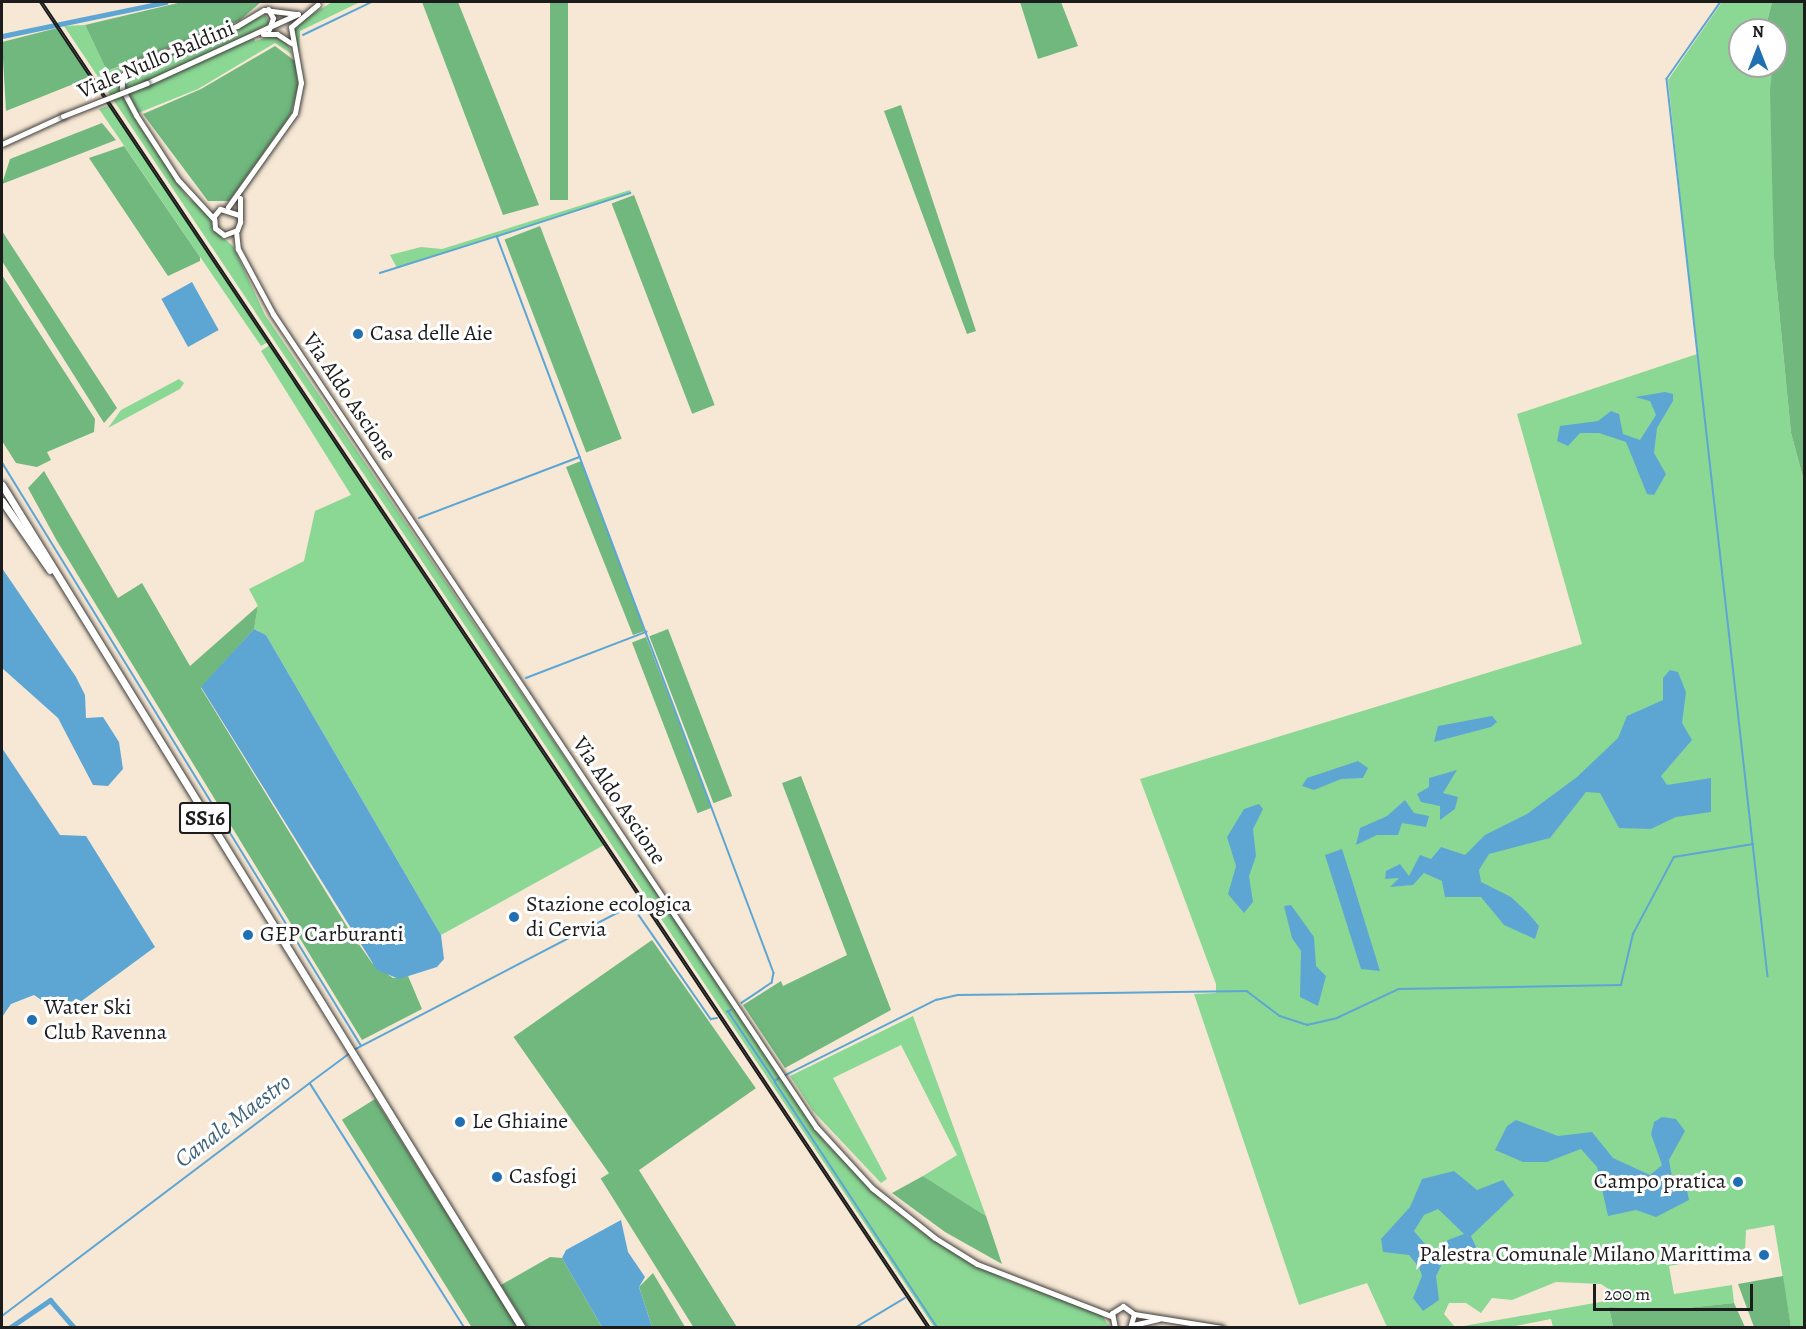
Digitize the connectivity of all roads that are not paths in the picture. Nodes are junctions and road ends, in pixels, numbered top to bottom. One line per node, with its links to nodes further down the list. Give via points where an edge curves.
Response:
1 (320, 3): 3 (street, Viale Nullo Baldini); 6 (street, via 293,24)
2 (268, 9): 3 (street); 4 (street, via 273,18); 9 (street, via 136,64 122,76 122,89 136,115 178,180)
3 (298, 14): 4 (street, Viale Nullo Baldini)
4 (269, 29): 5 (street, Viale Nullo Baldini)
5 (258, 35): 6 (street, via 277,33); 7 (street, Viale Nullo Baldini, bridge)
6 (291, 43): 8 (street, via 300,68 300,99)
7 (2, 144)
8 (240, 198): 10 (street); 11 (street)
9 (203, 205): 10 (street); 12 (street)
10 (226, 208): 11 (street); 12 (street)
11 (239, 214): 13 (street)
12 (213, 218): 14 (street, via 215,228)
13 (236, 231): 14 (street); 15 (street)
14 (224, 235): 15 (street)
15 (238, 249): 19 (street, Via Aldo Ascione, via 273,314 782,1076 840,1155 936,1238 977,1264)
16 (2, 485): 18 (main road, SS16)
17 (2, 501): 18 (main road, SS16)
18 (63, 585): 26 (main road, SS16)
19 (1083, 1304): 20 (street, Via Aldo Ascione); 22 (street, Via Aldo Ascione)
20 (1116, 1308): 21 (street, Via Aldo Ascione, via 1127,1306); 22 (street)
21 (1134, 1314): 23 (street); 24 (street)
22 (1111, 1316): 25 (street)
23 (1168, 1317): 24 (street); 27 (street)
24 (1132, 1326)
25 (1114, 1327)
26 (522, 1328)
27 (1222, 1328)

